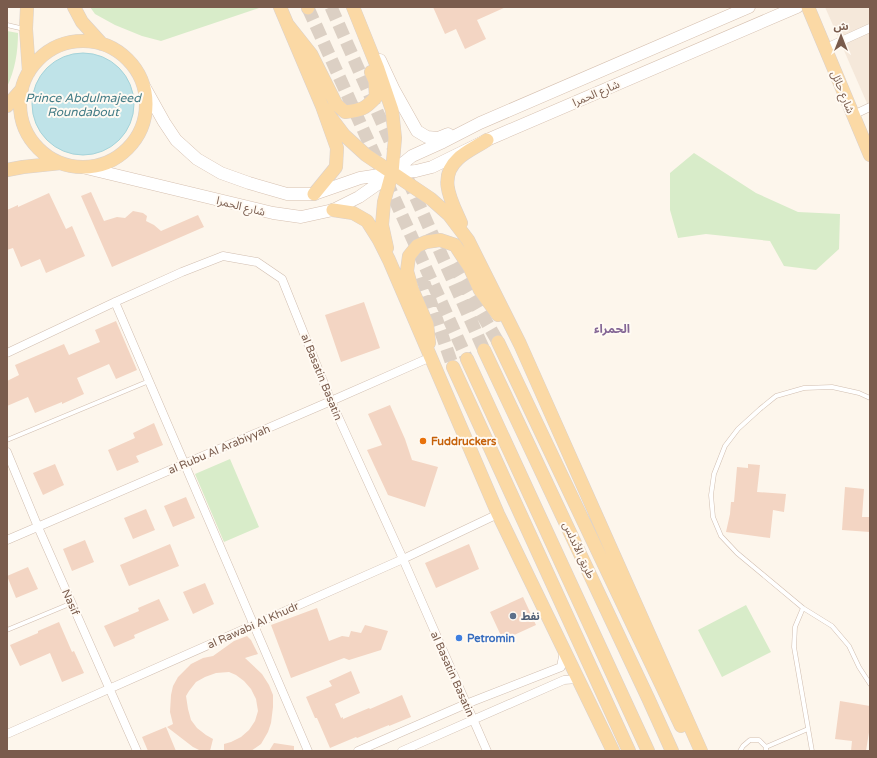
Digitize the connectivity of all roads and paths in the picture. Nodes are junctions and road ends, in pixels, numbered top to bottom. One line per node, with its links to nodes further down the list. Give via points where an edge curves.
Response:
1 (27, 7): 12 (main road)
2 (74, 7): 13 (main road, via 82,22)
3 (280, 7): 10 (main road)
4 (349, 7): 10 (main road, via 356,36 374,81 376,96 368,106 359,111 345,112 336,104 311,54)
5 (354, 7): 22 (main road, via 417,131 427,137 438,138); 28 (main road, via 392,110 396,138)
6 (749, 7): 22 (main road, شارع الحمرا)
7 (797, 7): 23 (main road, شارع الحمرا)
8 (808, 7): 14 (main road, شارع حائل)
9 (7, 25): 12 (lane)
10 (288, 25): 19 (main road)
11 (870, 28): 14 (street)
12 (26, 29): 15 (main road)
13 (102, 44): 15 (main road, via 88,41 61,45 48,52); 16 (main road, via 129,60 139,73)
14 (826, 48): 21 (main road, شارع حائل)
15 (29, 72): 17 (main road)
16 (145, 88): 26 (main road, via 147,107 143,126 133,143 119,156 107,162); 29 (main road, شارع الحمرا, via 176,140 197,159 221,173 249,183 287,194)
17 (22, 89): 18 (main road); 25 (main road, via 20,107 24,125 32,141 45,154)
18 (7, 106)
19 (322, 106): 28 (main road, via 344,135); 29 (main road, via 337,148 336,166)
20 (870, 108): 21 (street)
21 (853, 115): 24 (main road, شارع حائل)
22 (480, 123): 28 (main road, شارع الحمرا, via 412,156)
23 (487, 140): 28 (main road, شارع الحمرا, via 432,167); 31 (main road, via 458,159 450,169 447,181 449,194)
24 (869, 150)
25 (61, 163): 26 (main road); 27 (main road)
26 (82, 167): 30 (main road, شارع الحمرا, via 273,213 301,217)
27 (7, 170)
28 (392, 173): 29 (main road, شارع الحمرا, via 360,178); 30 (main road, شارع الحمرا, via 359,197); 31 (main road, via 445,211); 32 (main road, via 384,202 382,225)
29 (314, 194)
30 (333, 210): 32 (main road, via 353,213 367,222)
31 (468, 240): 35 (main road)
32 (389, 260): 38 (main road)
33 (115, 302): 37 (street, al Basatin Basatin); 41 (street); 43 (street, al Basatin Basatin, via 223,256 257,262 282,278)
34 (498, 342): 73 (main road)
35 (520, 344): 38 (main road, via 480,290 455,245 440,240 426,242 417,246 409,256 407,271 427,324); 74 (main road)
36 (484, 350): 72 (main road, طريق الأندلس)
37 (7, 353)
38 (431, 357): 43 (street, al Rubu Al Arabiyyah); 47 (main road)
39 (467, 359): 71 (main road, طريق الأندلس)
40 (453, 367): 70 (main road)
41 (149, 381): 44 (lane); 46 (street)
42 (870, 398): 52 (lane, via 832,387 804,388 776,396 738,429 725,446 714,474 711,495 713,517 721,536 737,554)
43 (331, 401): 46 (street, al Rubu Al Arabiyyah); 50 (street, al Basatin Basatin)
44 (7, 440)
45 (7, 452): 48 (street, Nasif)
46 (185, 464): 48 (street, al Rubu Al Arabiyyah); 53 (street)
47 (498, 514): 50 (street, al Rawabi Al Khudr); 55 (main road)
48 (38, 527): 49 (street, al Rubu Al Arabiyyah); 51 (street, Nasif)
49 (7, 540)
50 (403, 559): 53 (street, al Rawabi Al Khudr); 59 (street, al Basatin Basatin)
51 (72, 603): 54 (lane); 58 (street, Nasif)
52 (803, 608): 57 (lane, via 832,626 848,646); 61 (lane, via 795,627 794,647)
53 (254, 625): 58 (street, al Rawabi Al Khudr); 65 (street)
54 (7, 630)
55 (564, 651): 56 (main road); 59 (street, via 561,667)
56 (578, 678): 60 (street, via 564,680); 69 (main road)
57 (870, 684)
58 (109, 689): 62 (street, al Rawabi Al Khudr); 64 (street, Nasif)
59 (466, 704): 60 (street, al Basatin Basatin); 66 (street)
60 (474, 720): 67 (street); 68 (street, al Basatin Basatin)
61 (808, 729): 63 (lane); 76 (lane)
62 (7, 734)
63 (766, 749): 75 (lane, via 759,740 750,740)
64 (136, 751)
65 (308, 751)
66 (358, 751)
67 (402, 751)
68 (487, 751)
69 (613, 751)
70 (629, 751)
71 (648, 751)
72 (672, 751)
73 (694, 751)
74 (701, 751)
75 (740, 751)
76 (812, 751)

